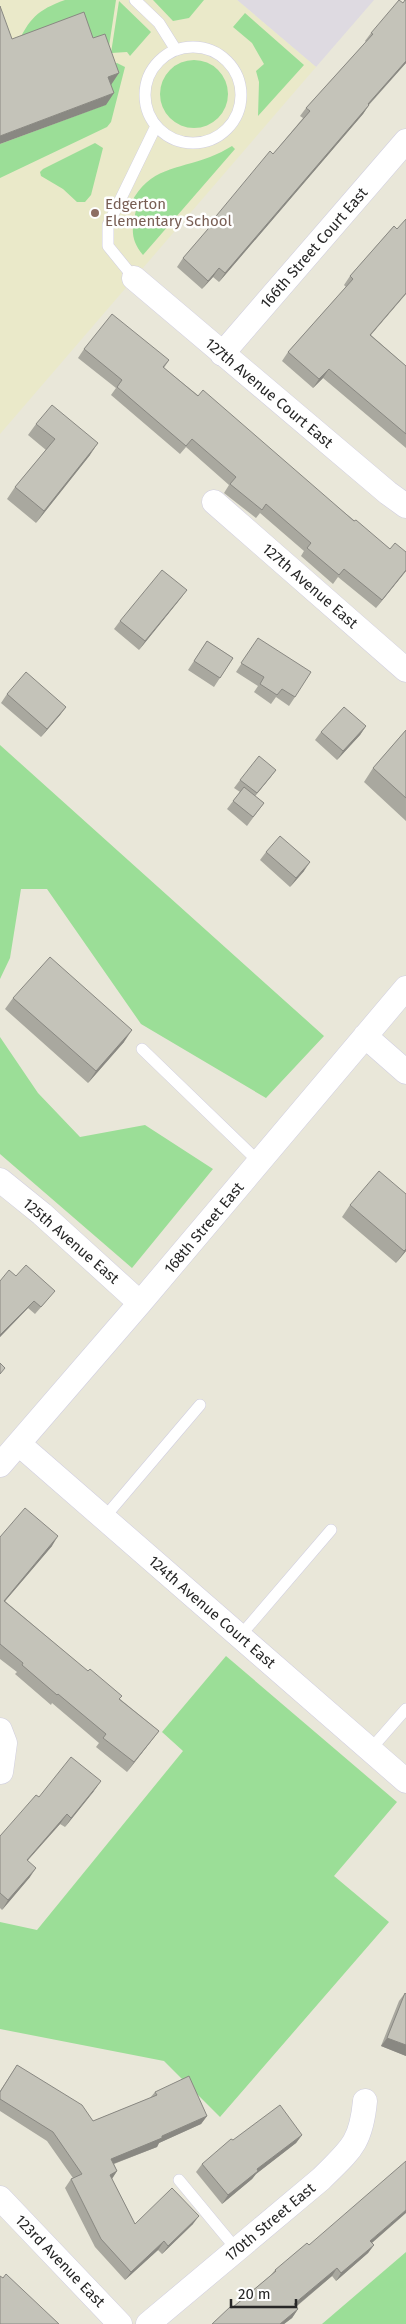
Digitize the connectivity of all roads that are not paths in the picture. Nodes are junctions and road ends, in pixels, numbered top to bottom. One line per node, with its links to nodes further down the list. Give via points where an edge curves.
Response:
1 (135, 0): 2 (lane, via 159,23)
2 (176, 50): 3 (lane, via 162,57 148,78 145,103); 3 (lane, via 197,46 210,49 230,63 241,86 239,111 224,132 202,142 177,140)
3 (156, 126): 5 (lane, via 108,225 108,246)
4 (406, 141): 6 (street, 166th Street Court East)
5 (134, 278): 6 (street, 127th Avenue Court East)
6 (222, 354): 8 (street, 127th Avenue Court East)
7 (214, 502): 9 (street, 127th Avenue East)
8 (406, 506)
9 (406, 670)
10 (406, 988): 11 (street, 168th Street East)
11 (365, 1036): 13 (street); 14 (street, 168th Street East)
12 (142, 1049): 14 (lane)
13 (406, 1072)
14 (259, 1162): 16 (street, 168th Street East)
15 (0, 1180): 16 (street, 125th Avenue East)
16 (140, 1303): 18 (street, 168th Street East)
17 (200, 1405): 20 (lane)
18 (19, 1444): 19 (street, 168th Street East); 20 (street, 124th Avenue Court East)
19 (0, 1465)
20 (104, 1518): 22 (street, 124th Avenue Court East)
21 (331, 1530): 22 (lane)
22 (240, 1636): 25 (street, 124th Avenue Court East)
23 (406, 1709): 25 (lane)
24 (0, 1730): 26 (street, via 5,1743)
25 (370, 1750): 27 (street, 124th Avenue Court East)
26 (1, 1773)
27 (406, 1781)
28 (365, 2101): 31 (street, 170th Street East, via 358,2140 321,2179)
29 (179, 2180): 31 (lane)
30 (0, 2198): 32 (street, 123rd Avenue East)
31 (236, 2250): 33 (street, 170th Street East)
32 (120, 2324)
33 (148, 2324)

